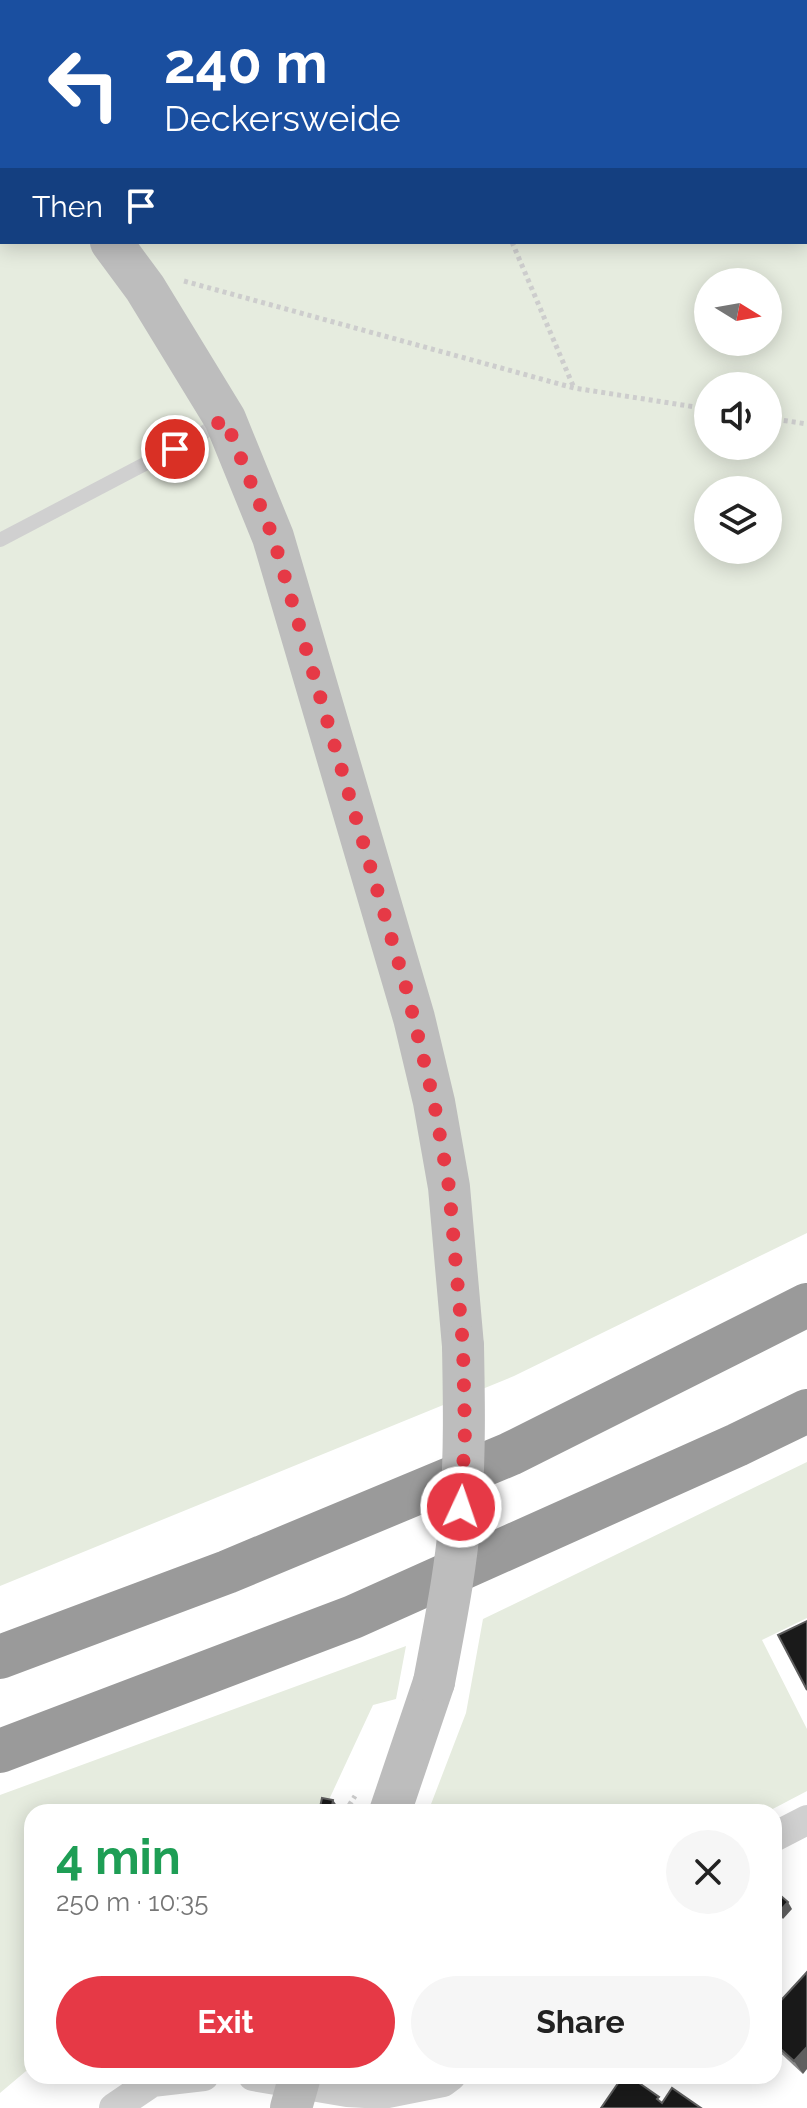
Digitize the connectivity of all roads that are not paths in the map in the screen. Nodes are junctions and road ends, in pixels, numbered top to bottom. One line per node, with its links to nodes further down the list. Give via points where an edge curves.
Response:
1 (112, 244): 2 (street)
2 (225, 419): 3 (lane); 8 (street, bridge, via 273,537 414,1018 449,1187 463,1346 461,1507 434,1682)
3 (0, 540)
4 (807, 1305): 6 (highway, via 510,1454 227,1572)
5 (807, 1411): 7 (highway, via 353,1617)
6 (0, 1657)
7 (0, 1751)
8 (393, 1804)
9 (807, 1820): 10 (street)
10 (782, 1833)
11 (149, 2084): 14 (street)
12 (433, 2084): 13 (street, via 383,2094)
13 (296, 2089)
14 (114, 2108)

